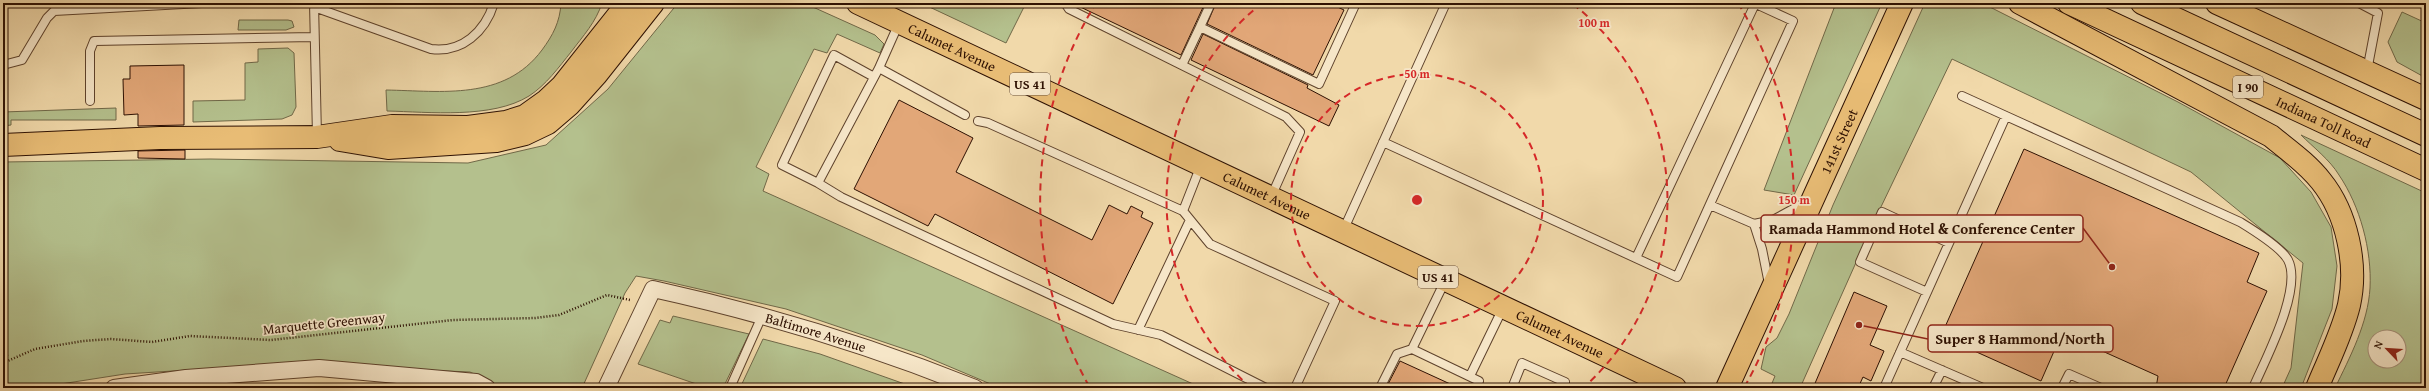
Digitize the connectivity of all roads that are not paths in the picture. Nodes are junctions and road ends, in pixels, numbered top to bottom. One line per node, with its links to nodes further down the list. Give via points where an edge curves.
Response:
1 (202, 3): 23 (lane, via 54,11 47,18 22,60)
2 (494, 3): 18 (lane, via 478,33 469,41 444,50 431,49)
3 (614, 3): 22 (main road)
4 (628, 3): 22 (main road)
5 (653, 3): 35 (main road, via 569,105 548,122 525,134 496,141 388,148)
6 (858, 3): 19 (main road, Calumet Avenue / US 41)
7 (1065, 3): 24 (lane, via 1069,9)
8 (1211, 3): 20 (lane)
9 (1356, 3): 20 (lane, via 1319,84)
10 (1446, 3): 36 (lane)
11 (1754, 3): 43 (lane, via 1793,20); 49 (lane)
12 (1902, 3): 42 (main road, 141st Street)
13 (2020, 3): 79 (main road, via 2271,136 2301,160 2321,181 2338,210 2350,246 2352,276 2349,305)
14 (2069, 3): 39 (main road, Indiana Toll Road / I 90)
15 (2142, 3): 34 (main road, I 90)
16 (2217, 3): 26 (main road)
17 (2359, 3): 26 (lane, via 2378,13)
18 (314, 5): 21 (lane)
19 (900, 22): 25 (lane); 38 (main road, Calumet Avenue / US 41)
20 (1200, 27): 24 (lane)
21 (314, 37): 30 (lane, via 94,41 90,51); 35 (lane)
22 (601, 38): 35 (main road, via 562,86 525,116 488,126 392,126)
23 (3, 65)
24 (1182, 65): 41 (lane, via 1265,105 1286,117 1300,132)
25 (879, 68): 27 (lane); 31 (lane)
26 (2367, 72): 29 (main road)
27 (874, 77): 40 (lane); 40 (lane, via 834,55 782,165)
28 (1962, 96): 32 (lane)
29 (2426, 100)
30 (90, 101)
31 (965, 116)
32 (2006, 116): 48 (lane); 78 (lane, via 2240,222 2264,237 2288,261 2291,284 2285,316)
33 (978, 121): 44 (lane, via 988,123)
34 (2426, 135)
35 (317, 137): 37 (main road, via 160,138)
36 (1383, 142): 47 (lane); 49 (lane)
37 (3, 145)
38 (1201, 164): 41 (main road, Calumet Avenue / US 41); 44 (lane)
39 (2426, 170)
40 (818, 183): 55 (lane, via 1106,320)
41 (1271, 197): 47 (main road, Calumet Avenue / US 41)
42 (1812, 199): 46 (lane, via 1783,215); 52 (main road, 141st Street)
43 (1710, 205): 46 (lane); 49 (lane, via 1678,277)
44 (1183, 211): 45 (lane)
45 (1190, 220): 55 (lane); 66 (lane, via 1210,244 1335,301)
46 (1754, 224): 52 (lane, via 1769,279)
47 (1343, 231): 50 (main road, Calumet Avenue / US 41)
48 (1949, 243): 51 (lane); 51 (lane, via 1882,212 1860,262)
49 (1636, 258)
50 (1445, 280): 53 (main road, Calumet Avenue / US 41); 56 (lane)
51 (1927, 292): 57 (lane)
52 (1769, 295): 72 (main road, 141st Street)
53 (1503, 307): 59 (lane); 71 (main road, Calumet Avenue / US 41)
54 (762, 316): 62 (street, Baltimore Avenue, via 714,302 653,289); 63 (lane); 64 (street, Baltimore Avenue, via 932,371)
55 (1138, 330): 65 (lane, via 1161,335)
56 (1412, 349): 59 (lane); 67 (lane, via 1396,354)
57 (1900, 352): 58 (lane); 73 (lane)
58 (1942, 370): 74 (lane); 75 (lane)
59 (1470, 376): 68 (lane, via 1479,380)
60 (479, 386): 61 (street, via 319,368 186,378)
61 (114, 388)
62 (606, 388)
63 (730, 388)
64 (975, 388)
65 (1266, 388)
66 (1295, 388)
67 (1380, 388)
68 (1476, 388)
69 (1512, 388): 70 (lane, via 1522,363 1565,382)
70 (1562, 388)
71 (1675, 388)
72 (1728, 388)
73 (1884, 388)
74 (1934, 388)
75 (1983, 388)
76 (2062, 388): 77 (lane, via 2069,374)
77 (2101, 388)
78 (2253, 388)
79 (2317, 388)

